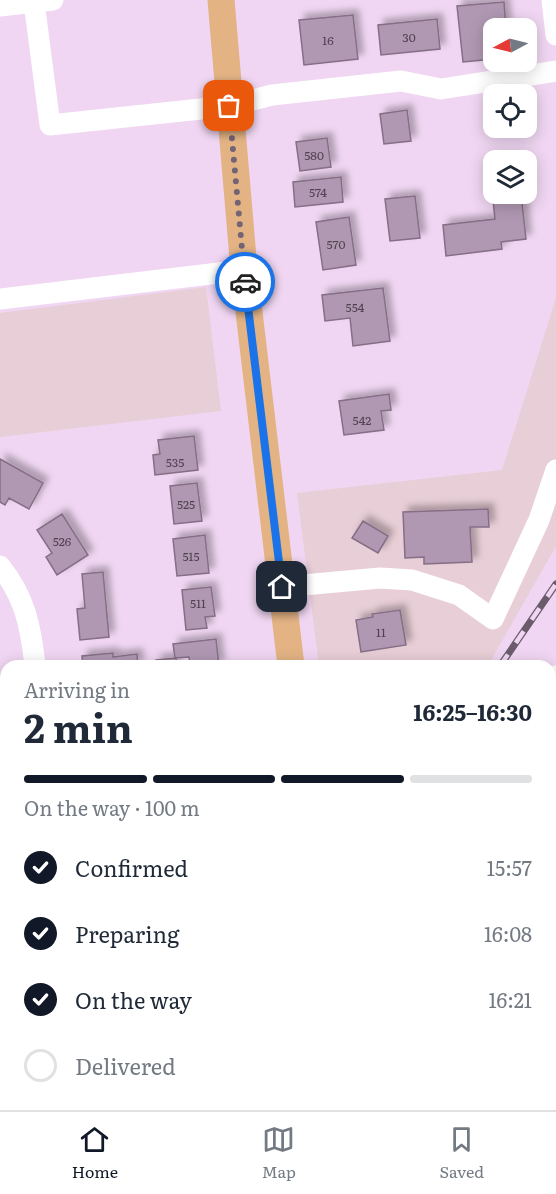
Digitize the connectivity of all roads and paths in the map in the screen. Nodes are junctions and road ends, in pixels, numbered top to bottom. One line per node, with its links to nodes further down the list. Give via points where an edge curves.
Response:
1 (221, 0): 7 (main road)
2 (552, 0): 5 (street)
3 (43, 1): 4 (street); 7 (street, via 50,125)
4 (0, 6)
5 (556, 35)
6 (556, 71): 7 (street, via 441,89 401,81 285,93)
7 (229, 106): 8 (main road)
8 (244, 270): 9 (street); 12 (main road)
9 (0, 299)
10 (556, 470): 12 (street, via 539,520 493,619 459,595 412,580 380,578)
11 (0, 566): 13 (street, via 18,592 29,620)
12 (282, 587): 14 (main road)
13 (35, 660)
14 (290, 660)

